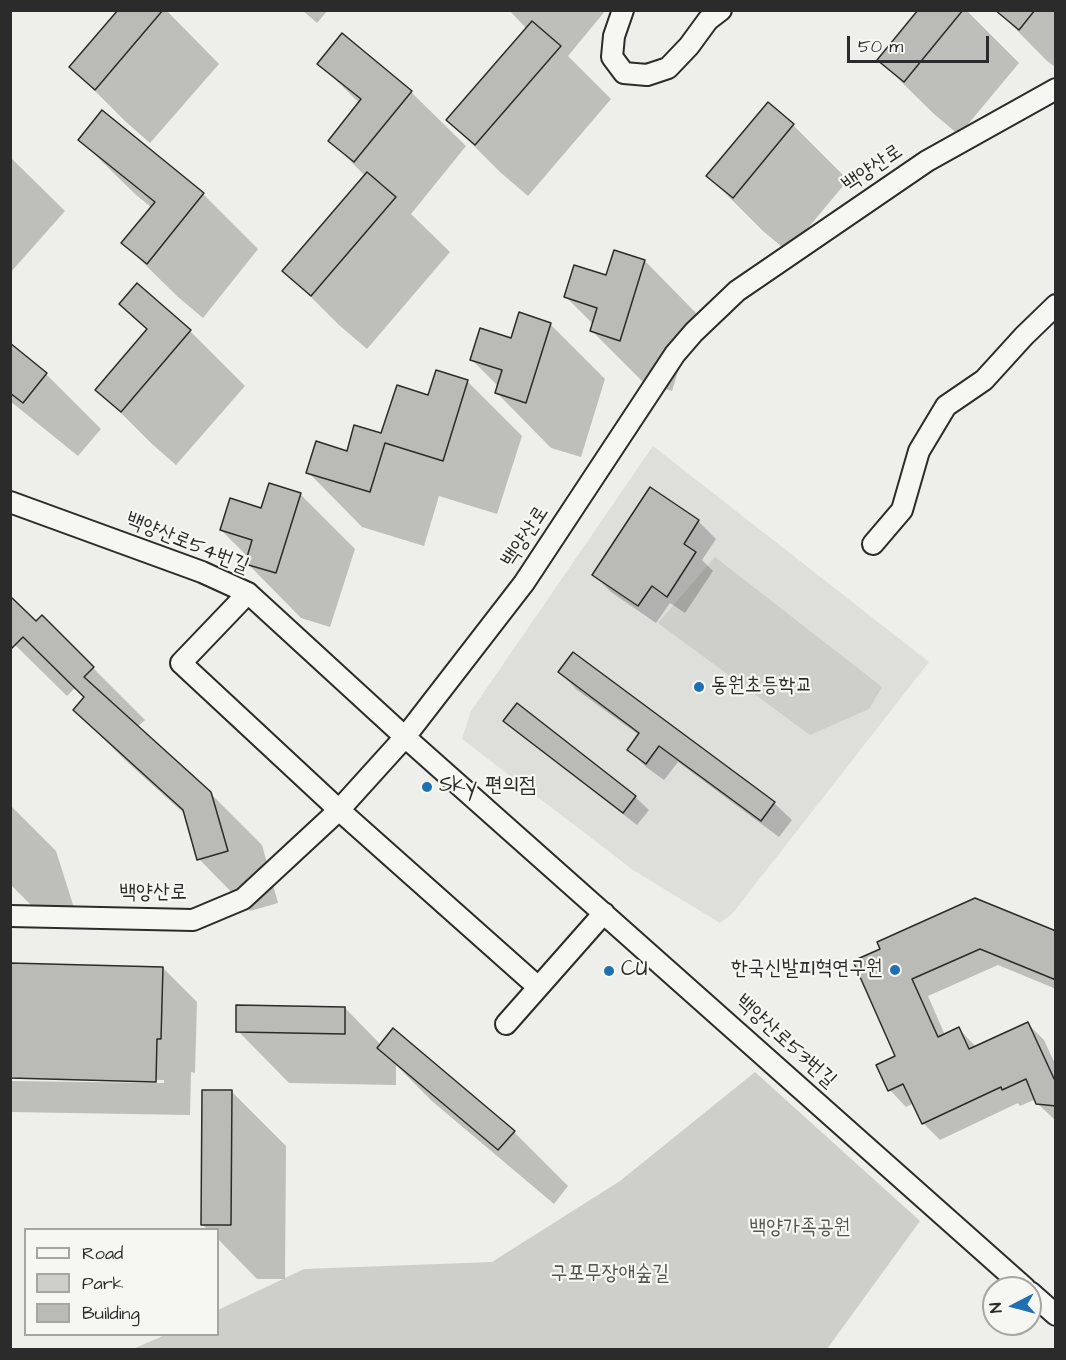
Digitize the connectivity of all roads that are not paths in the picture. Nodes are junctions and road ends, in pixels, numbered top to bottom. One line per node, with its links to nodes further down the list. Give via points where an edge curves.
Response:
1 (624, 10): 2 (street, via 614,36 612,57 624,73 646,75 668,68)
2 (721, 10)
3 (1056, 90): 8 (street, 백양산로, via 927,161 737,291 694,332 675,354 525,583)
4 (1056, 305): 6 (street, via 984,380 946,406 919,452 902,510)
5 (10, 502): 7 (street, 백양산로54번길, via 202,572)
6 (873, 544)
7 (248, 593): 8 (street, 백양산로54번길); 9 (street, via 180,663)
8 (405, 737): 9 (street, 백양산로); 10 (street, 백양산로53번길)
9 (339, 810): 11 (street, 백양산로, via 243,899 193,920); 12 (street)
10 (604, 913): 12 (street); 14 (street, 백양산로53번길)
11 (10, 916)
12 (538, 987): 13 (street)
13 (506, 1024)
14 (1012, 1276)

